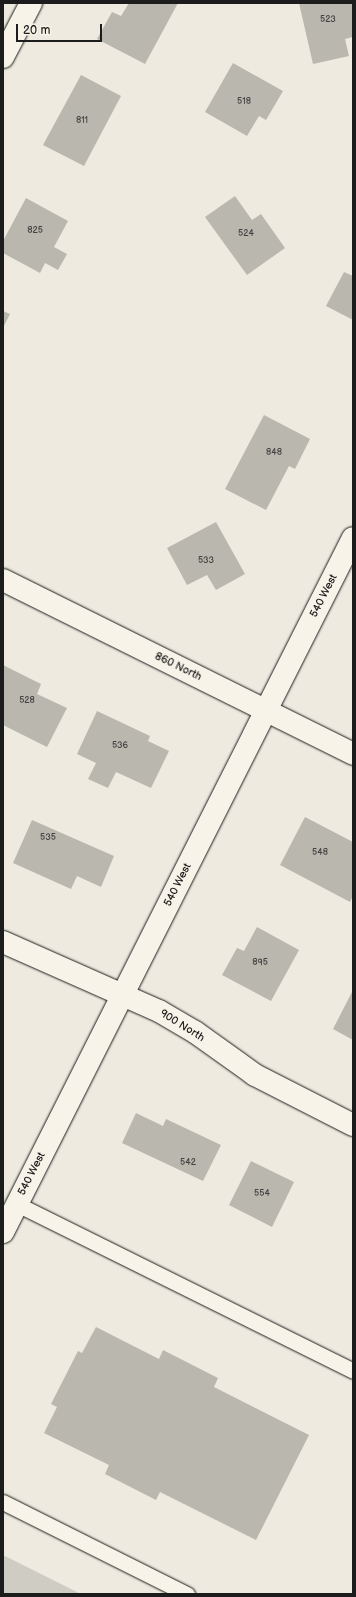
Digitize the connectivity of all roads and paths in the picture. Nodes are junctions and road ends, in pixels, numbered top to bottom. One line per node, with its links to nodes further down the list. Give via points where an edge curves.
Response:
1 (31, 3): 2 (street)
2 (3, 57)
3 (353, 538): 5 (street, 540 West)
4 (3, 580): 5 (street, 860 North)
5 (266, 710): 6 (street, 860 North); 8 (street, 540 West)
6 (353, 754)
7 (3, 942): 8 (street, 900 North)
8 (123, 994): 9 (street, 900 North, via 195,1032 255,1076); 10 (street, 540 West)
9 (353, 1125)
10 (17, 1204): 11 (street, 540 West); 12 (lane)
11 (3, 1232)
12 (353, 1371)
13 (3, 1502): 14 (lane)
14 (187, 1594)

